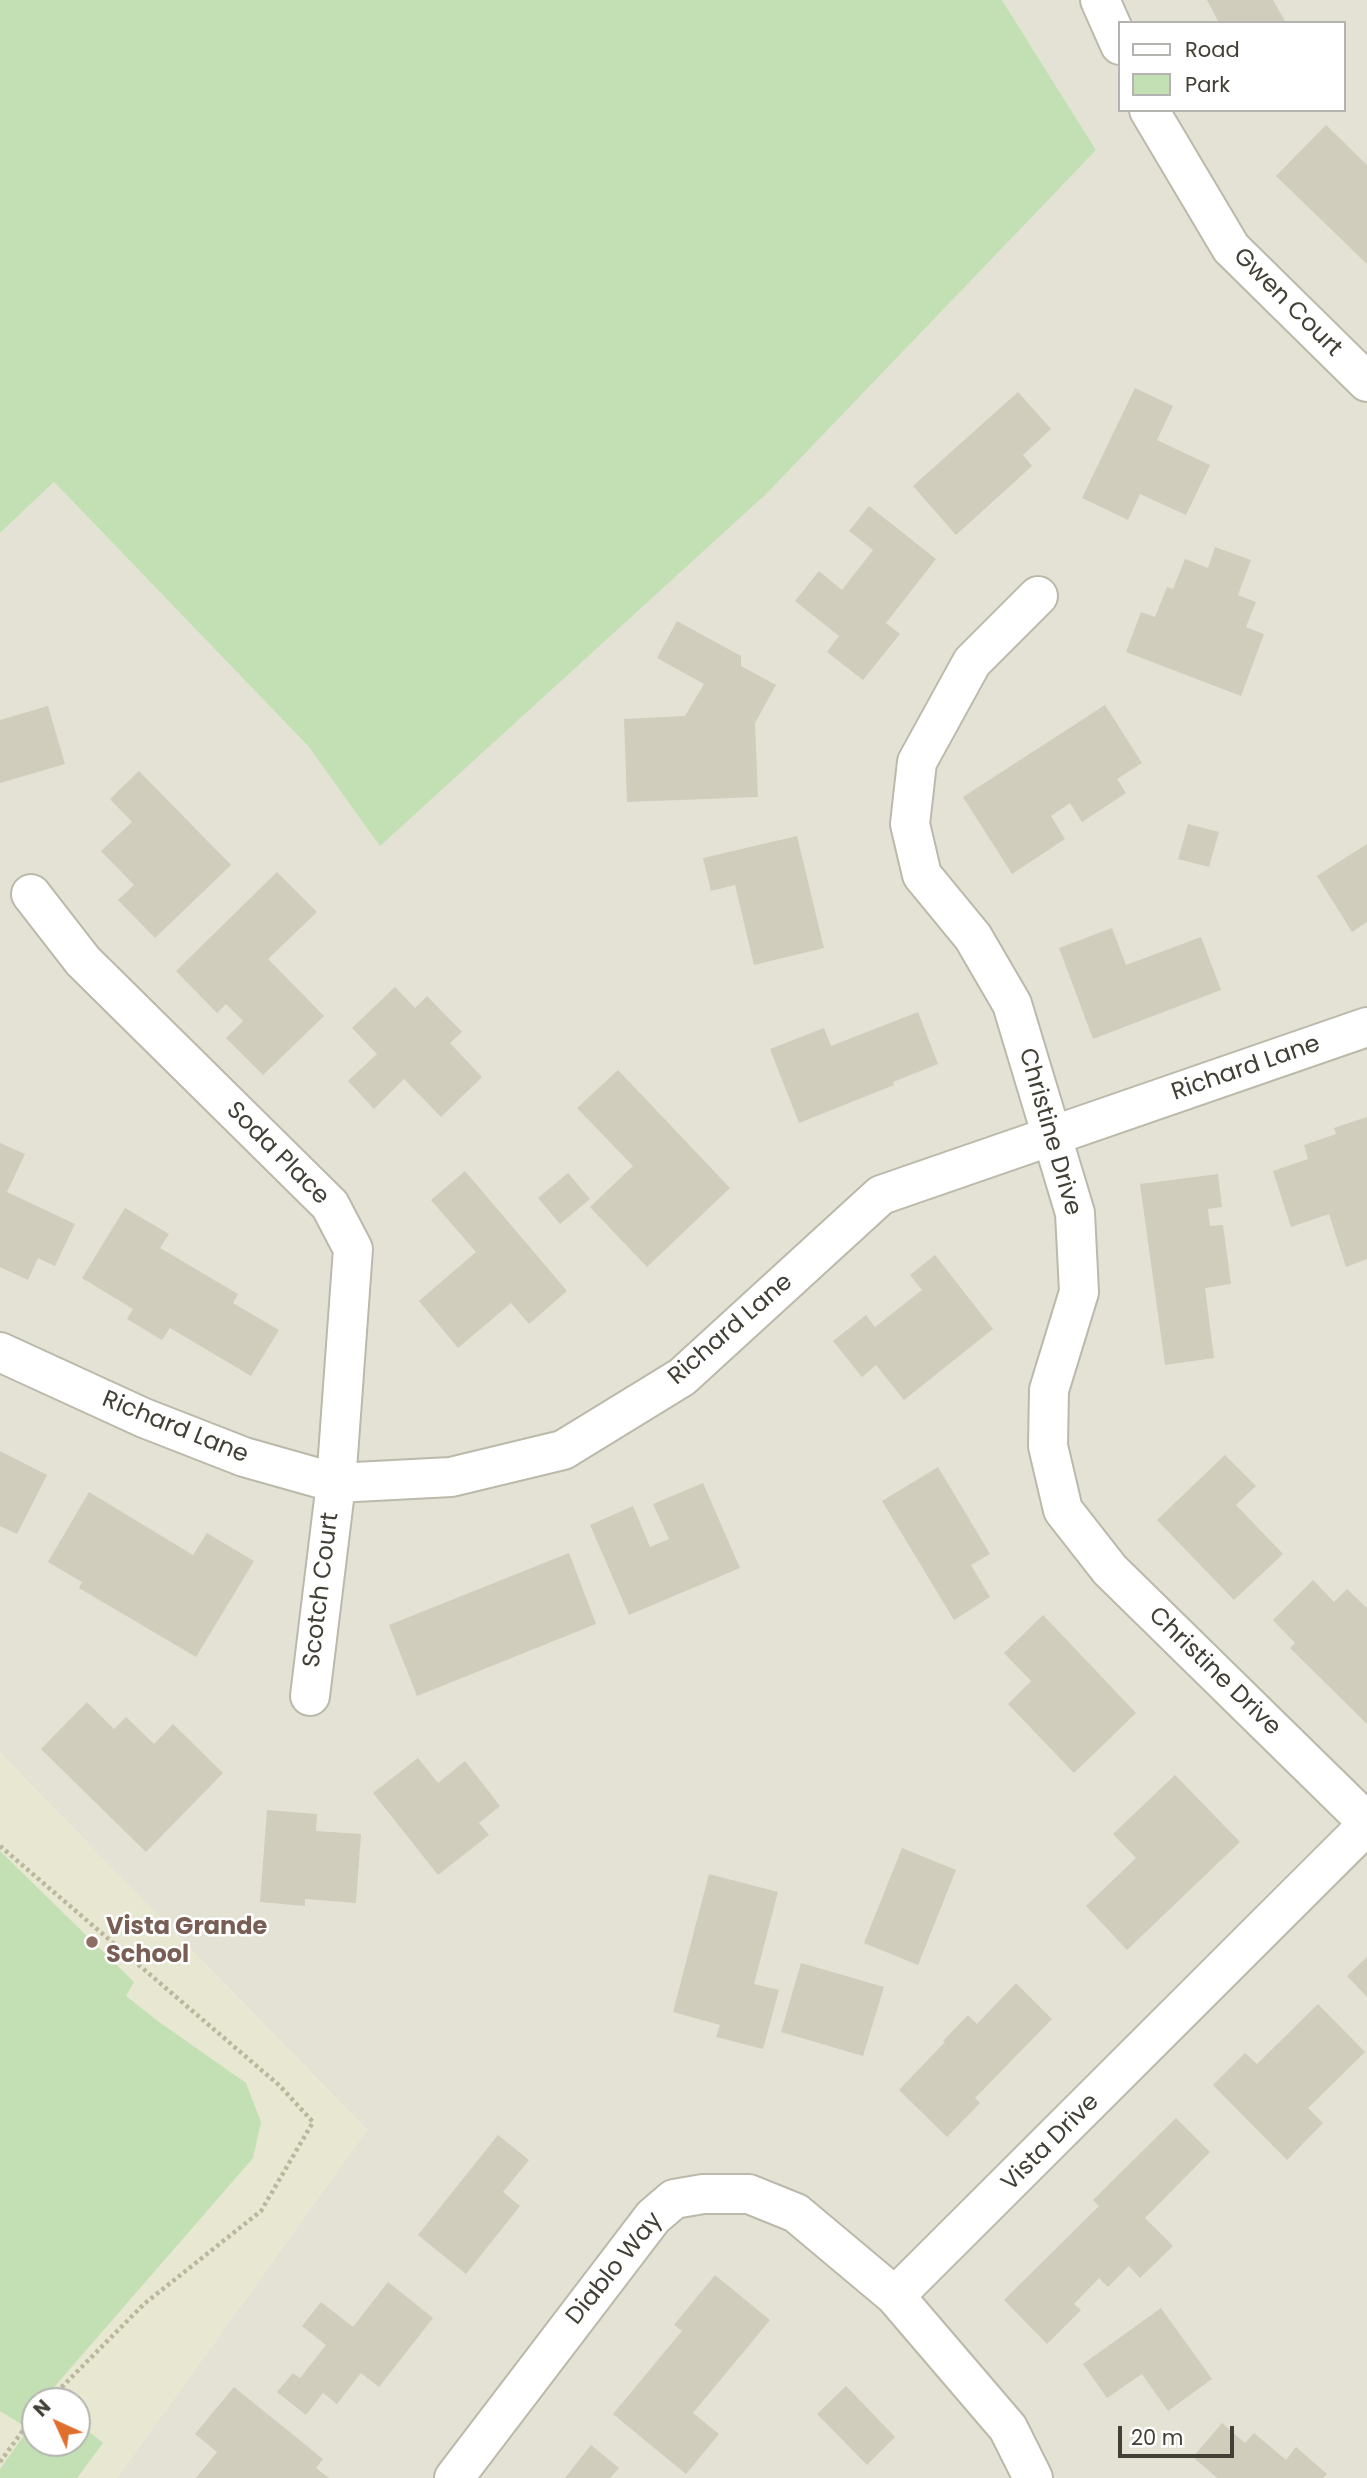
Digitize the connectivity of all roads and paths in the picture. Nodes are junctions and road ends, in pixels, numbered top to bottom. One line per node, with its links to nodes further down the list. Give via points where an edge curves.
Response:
1 (1100, 0): 2 (street)
2 (1118, 40)
3 (1150, 112): 4 (street, Gwen Court, via 1231,248)
4 (1367, 382)
5 (1038, 596): 8 (street, Christine Drive, via 972,662 917,762 910,824 922,875 973,937 1012,1004)
6 (32, 894): 10 (street, Soda Place, via 83,961 330,1205 353,1249)
7 (1367, 1027): 8 (street, Richard Lane)
8 (1051, 1136): 10 (street, Richard Lane, via 881,1195 682,1377 563,1450 451,1477); 12 (street, Christine Drive, via 1075,1213 1079,1292 1049,1390 1048,1446 1063,1510 1110,1570)
9 (0, 1352): 10 (street, Richard Lane, via 144,1418 244,1457)
10 (336, 1483): 11 (street, Scotch Court)
11 (310, 1696)
12 (1367, 1824): 14 (street, Vista Drive)
13 (0, 1846): 15 (path, via 252,2062 313,2122 261,2211 144,2304)
14 (895, 2296): 18 (street, Diablo Way, via 796,2213 749,2194 674,2199 653,2217); 19 (street, via 1008,2428)
15 (62, 2387)
16 (21, 2433): 17 (path)
17 (0, 2462)
18 (454, 2478)
19 (1033, 2478)

